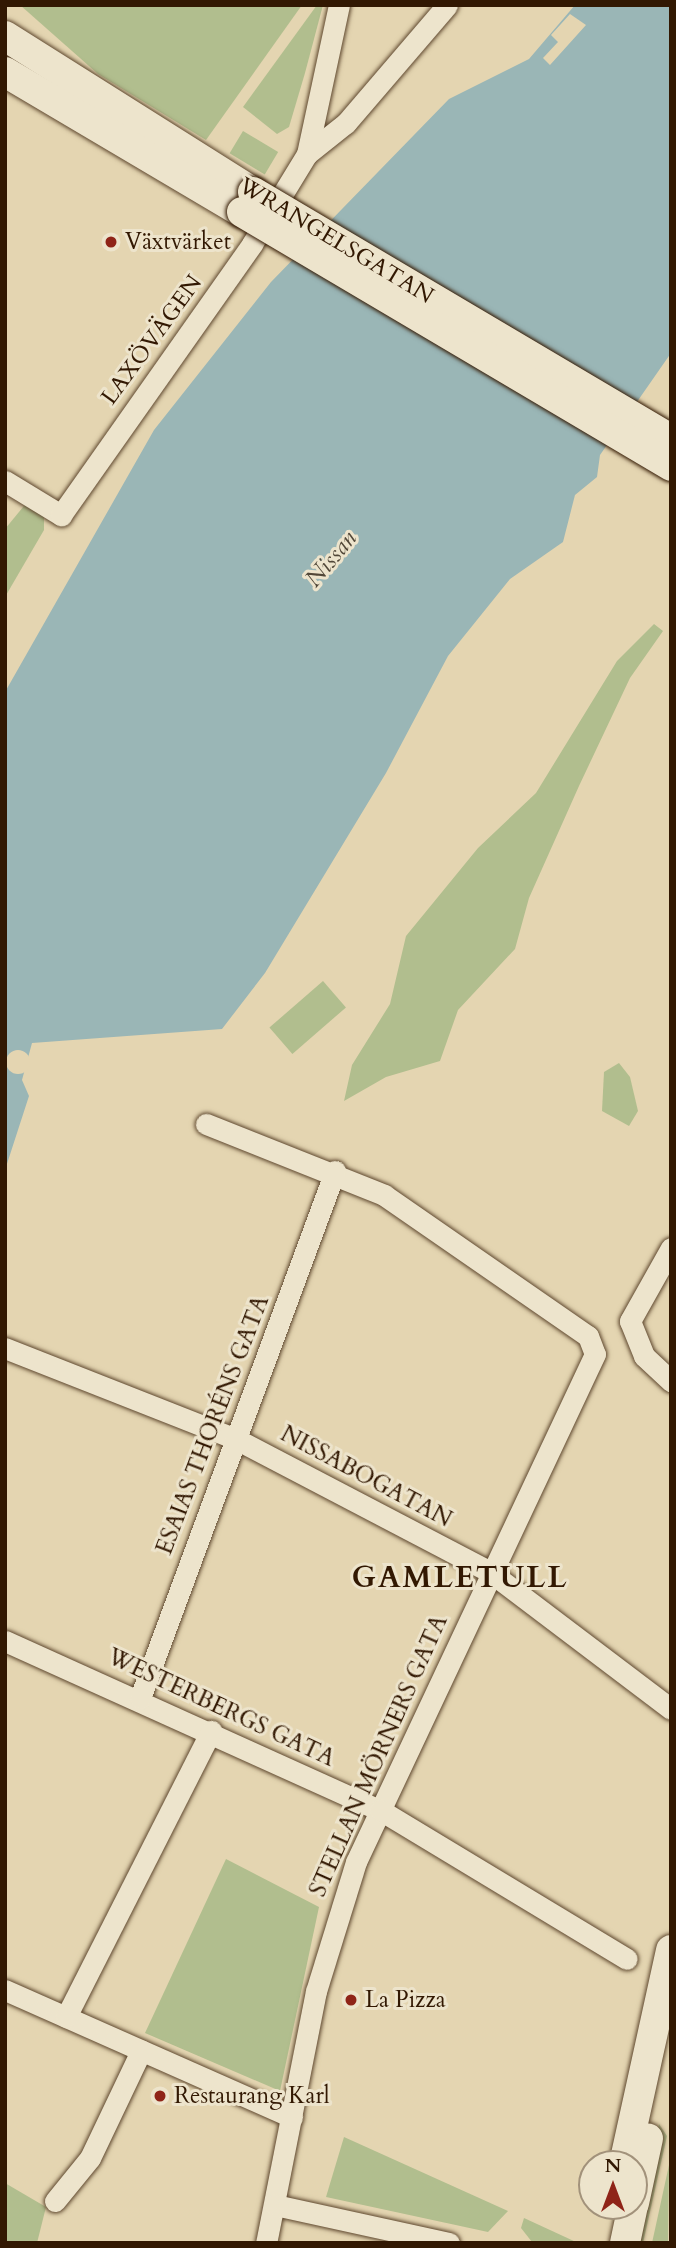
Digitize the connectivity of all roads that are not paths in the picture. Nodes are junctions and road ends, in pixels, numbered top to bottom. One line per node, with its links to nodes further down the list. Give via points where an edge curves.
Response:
1 (339, 5): 5 (street)
2 (447, 5): 5 (street, LAXÖVÄGEN, via 345,124)
3 (5, 36): 6 (main road, WRANGELSGATAN)
4 (5, 72): 6 (main road, WRANGELSGATAN)
5 (307, 154): 9 (street, LAXÖVÄGEN, via 252,244 61,515)
6 (247, 202): 7 (main road, WRANGELSGATAN, bridge); 8 (main road, WRANGELSGATAN, bridge)
7 (671, 439)
8 (671, 466)
9 (5, 481)
10 (205, 1124): 11 (street)
11 (335, 1171): 15 (street, ESAIAS THORÉNS GATA); 16 (street, STELLAN MÖRNERS GATA, via 472,1251 588,1336 594,1349 592,1367)
12 (671, 1248): 14 (street, via 633,1308 632,1330 644,1356)
13 (5, 1348): 15 (street, NISSABOGATAN)
14 (671, 1381)
15 (236, 1439): 16 (street, NISSABOGATAN); 18 (street, ESAIAS THORÉNS GATA)
16 (490, 1572): 19 (street, NISSABOGATAN); 21 (street, STELLAN MÖRNERS GATA)
17 (5, 1641): 18 (street, WESTERBERGS GATA)
18 (140, 1698): 20 (street, WESTERBERGS GATA)
19 (671, 1709)
20 (211, 1731): 21 (street, WESTERBERGS GATA); 25 (street)
21 (380, 1810): 23 (street, WESTERBERGS GATA); 28 (street, STELLAN MÖRNERS GATA, via 330,1936)
22 (671, 1950): 29 (main road)
23 (627, 1959)
24 (5, 1990): 25 (street)
25 (65, 2017): 27 (street)
26 (671, 2045): 30 (main road)
27 (141, 2051): 28 (street); 31 (street, via 90,2158)
28 (292, 2117): 32 (street, STELLAN MÖRNERS GATA)
29 (627, 2150)
30 (647, 2150)
31 (55, 2201)
32 (275, 2205): 35 (street, STELLAN MÖRNERS GATA); 36 (street)
33 (612, 2220): 37 (main road)
34 (630, 2220): 38 (main road)
35 (266, 2243)
36 (449, 2243)
37 (607, 2243)
38 (625, 2243)

